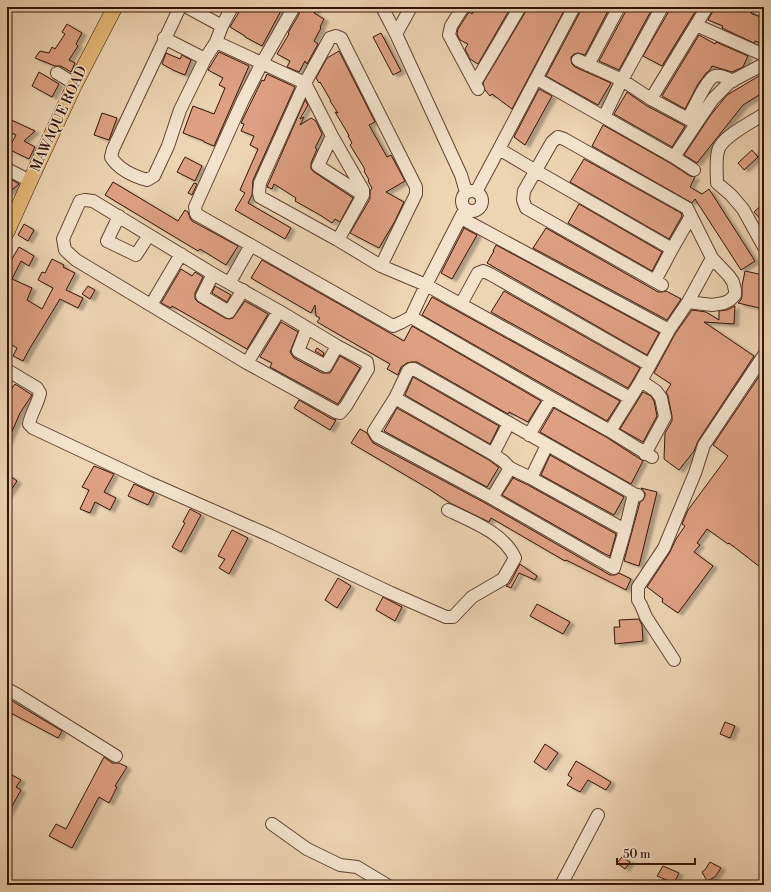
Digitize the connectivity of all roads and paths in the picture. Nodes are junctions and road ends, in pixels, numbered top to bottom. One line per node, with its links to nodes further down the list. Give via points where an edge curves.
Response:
1 (115, 7): 29 (main road, MAWAQUE ROAD)
2 (180, 7): 19 (street)
3 (187, 7): 17 (street)
4 (232, 7): 17 (street)
5 (294, 7): 23 (street)
6 (382, 7): 18 (street)
7 (411, 7): 18 (street)
8 (463, 7): 9 (street, via 450,26 449,35 477,86)
9 (520, 7)
10 (574, 7): 26 (street)
11 (619, 7): 27 (street, via 583,62)
12 (662, 7): 27 (street)
13 (707, 7): 16 (street)
14 (755, 7): 15 (street)
15 (764, 11)
16 (696, 25): 21 (street); 30 (street)
17 (222, 26): 20 (street)
18 (396, 34): 41 (street, via 460,175)
19 (164, 38): 22 (street); 22 (street, via 111,157 115,164 137,177 147,180 154,176 168,146 180,110)
20 (216, 42): 22 (street); 23 (street)
21 (764, 56)
22 (205, 59)
23 (262, 63): 28 (street); 49 (street, via 195,207 196,214)
24 (764, 64): 33 (street, via 730,82)
25 (57, 73): 29 (street)
26 (536, 79): 32 (street); 35 (street)
27 (622, 80): 30 (street); 32 (street)
28 (305, 83): 34 (street); 48 (street, via 260,183 259,193 260,197); 54 (street, via 330,38 341,38 416,187 416,194)
29 (75, 84): 40 (main road, MAWAQUE ROAD)
30 (651, 99): 33 (street)
31 (764, 114): 50 (street, via 723,143 719,148 717,164 717,183 743,208)
32 (604, 117): 36 (street)
33 (692, 121): 36 (street)
34 (332, 136): 42 (street, via 362,187); 42 (street, via 315,171)
35 (499, 149): 39 (street); 41 (street)
36 (674, 157): 38 (street)
37 (7, 169): 40 (street)
38 (694, 170)
39 (536, 171): 45 (street, via 552,142 558,137 681,204 687,208); 51 (street); 51 (street, via 524,191 523,200 526,208 658,283)
40 (30, 181): 46 (main road, MAWAQUE ROAD)
41 (471, 192): 43 (street, via 462,197); 43 (street, via 479,194 481,206 475,211)
42 (363, 195): 48 (street)
43 (463, 213): 57 (street); 65 (street)
44 (119, 216): 47 (street); 47 (street, via 107,241 136,255); 61 (street, via 93,201 80,201 63,239 65,250 76,260)
45 (691, 216): 51 (street); 53 (street)
46 (9, 222)
47 (149, 235): 52 (street)
48 (338, 240): 54 (street)
49 (251, 245): 56 (street); 63 (street, via 393,326)
50 (764, 247)
51 (672, 249)
52 (181, 254): 55 (street); 61 (street)
53 (712, 258): 59 (street); 59 (street, via 733,282 735,296 724,303 712,305)
54 (381, 266): 57 (street)
55 (213, 274): 56 (street); 58 (street, via 202,296 229,312)
56 (230, 282): 58 (street)
57 (426, 285): 60 (street); 63 (street)
58 (243, 290): 62 (street)
59 (688, 302): 65 (street)
60 (461, 304): 69 (street, via 478,273 483,271); 74 (street)
61 (152, 305): 68 (street)
62 (279, 311): 64 (street); 68 (street)
63 (411, 317): 73 (street)
64 (306, 328): 66 (street); 66 (street, via 298,351 326,366)
65 (669, 330): 69 (street)
66 (337, 346): 68 (street, via 363,359 367,362 368,369 340,413)
67 (764, 355): 85 (street, via 704,445 664,548 638,587 638,600 646,617)
68 (247, 363)
69 (650, 365): 71 (street)
70 (7, 370): 83 (street, via 40,392 30,417 29,424 33,428 446,617 453,617 472,598 503,579 515,558 505,543 489,531)
71 (641, 381): 74 (street); 76 (street, via 656,391 661,398 665,417 649,455)
72 (395, 398): 75 (street, via 408,371 414,369); 79 (street); 82 (street, via 374,431 377,436)
73 (551, 398): 76 (street); 77 (street)
74 (630, 398): 76 (street)
75 (509, 423): 77 (street); 79 (street)
76 (610, 431)
77 (529, 435): 78 (street)
78 (547, 445): 81 (street); 84 (street, via 636,495)
79 (493, 454): 80 (street)
80 (510, 468): 81 (street); 82 (street)
81 (531, 478): 84 (street)
82 (492, 498): 84 (street, via 614,568)
83 (448, 510)
84 (625, 530)
85 (674, 660)
86 (7, 689): 87 (street)
87 (116, 756)
88 (598, 815): 91 (street)
89 (272, 824): 90 (street, via 307,849 340,865 357,867)
90 (387, 885)
91 (560, 885)

